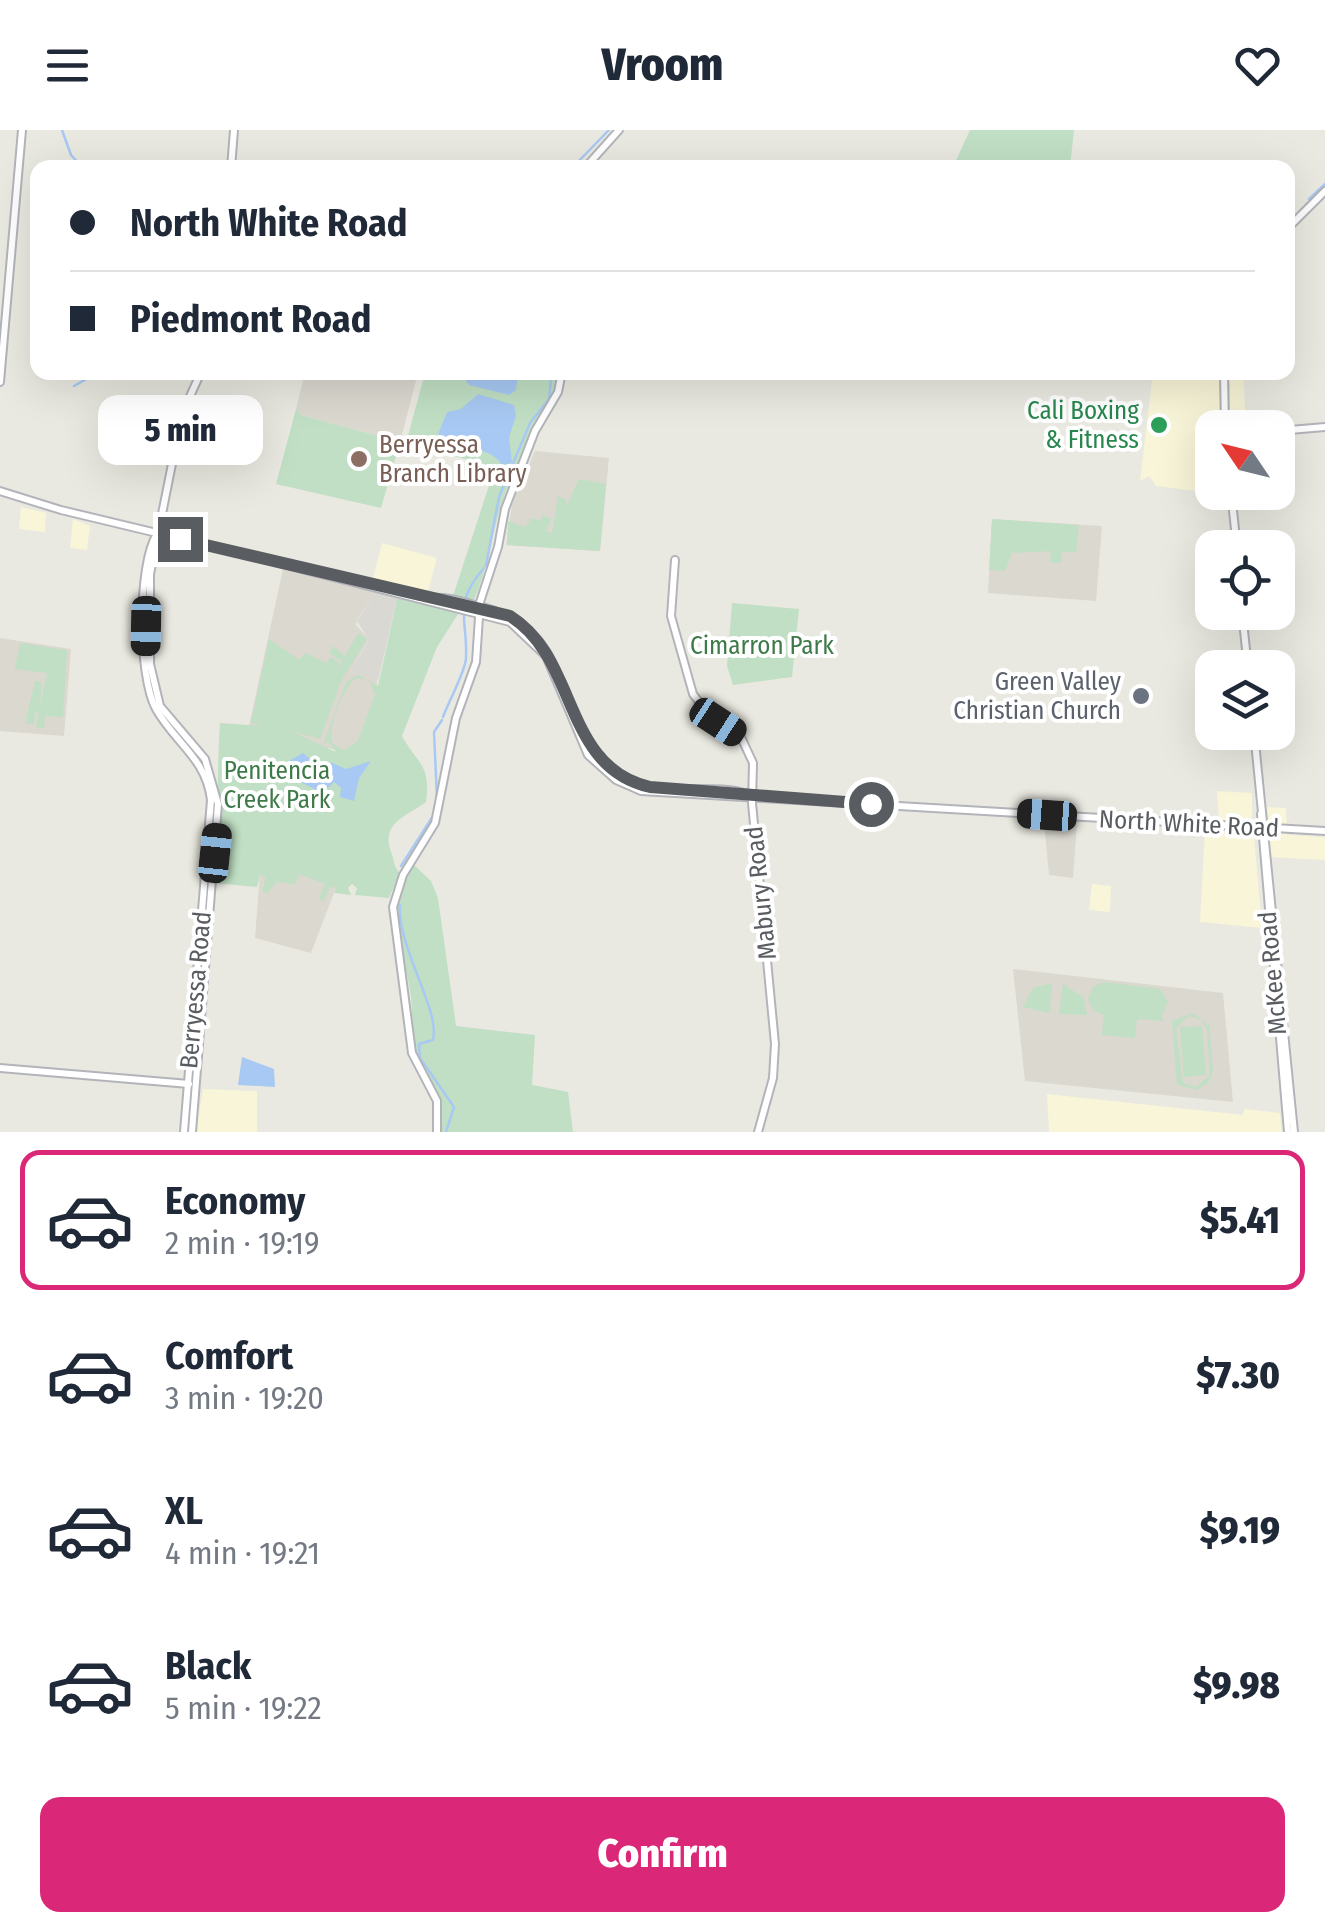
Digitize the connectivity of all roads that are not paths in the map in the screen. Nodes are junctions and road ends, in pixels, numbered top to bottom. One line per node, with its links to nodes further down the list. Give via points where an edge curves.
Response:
1 (22, 130): 11 (main road)
2 (234, 130): 4 (main road)
3 (619, 130): 5 (main road)
4 (232, 160)
5 (592, 160)
6 (1325, 191): 7 (main road)
7 (1295, 221)
8 (197, 380): 16 (main road, via 182,414)
9 (560, 380): 18 (main road, via 509,497)
10 (1224, 380): 12 (main road)
11 (0, 382)
12 (1225, 410)
13 (1325, 426): 14 (main road)
14 (1295, 429)
15 (2, 495): 16 (main road, North White Road)
16 (158, 533): 19 (main road, North White Road); 24 (main road, Berryessa Road, via 148,590 152,682 160,706 212,773); 24 (main road, Berryessa Road, via 144,581 146,683 161,716 200,761)
17 (675, 560): 23 (main road, Mabury Road, via 671,616 693,694 740,736 753,762)
18 (483, 592): 19 (main road); 20 (main road)
19 (474, 608): 20 (main road, North White Road); 21 (main road)
20 (496, 613): 21 (main road); 23 (main road, North White Road, via 537,644 580,742 616,780 655,793)
21 (478, 628): 38 (main road, via 476,662 456,718 440,806 396,889 391,920 414,1060 436,1101)
22 (1256, 750): 25 (main road, McKee Road)
23 (752, 796): 25 (main road, North White Road); 39 (main road, Mabury Road, via 775,1044)
24 (213, 828): 32 (main road, Berryessa Road); 34 (main road, Berryessa Road)
25 (1262, 829): 26 (main road, North White Road); 27 (main road, McKee Road); 28 (main road, McKee Road)
26 (1325, 831)
27 (1276, 1004): 28 (main road); 29 (main road, McKee Road)
28 (1282, 1012): 30 (main road, McKee Road)
29 (1280, 1050): 30 (main road); 36 (main road, McKee Road)
30 (1287, 1062): 36 (main road, McKee Road)
31 (0, 1068): 33 (main road)
32 (189, 1070): 33 (main road); 34 (main road, Berryessa Road)
33 (170, 1083): 34 (main road); 35 (main road)
34 (192, 1085): 35 (main road, Berryessa Road); 37 (main road, Berryessa Road)
35 (187, 1101): 37 (main road, Berryessa Road)
36 (1292, 1130)
37 (188, 1132)
38 (437, 1132)
39 (758, 1132)

